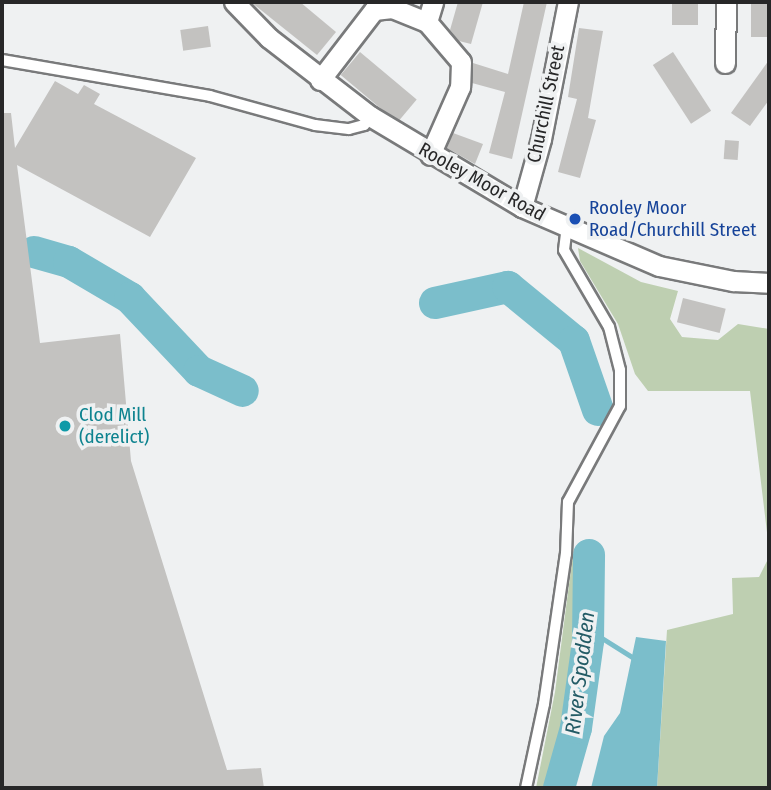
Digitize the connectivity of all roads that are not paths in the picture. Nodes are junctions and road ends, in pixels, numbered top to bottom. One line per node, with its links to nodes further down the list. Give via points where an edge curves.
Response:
1 (234, 2): 8 (street, Rooley Moor Road)
2 (433, 2): 5 (street)
3 (568, 2): 11 (street, Churchill Street, via 541,139)
4 (726, 2): 7 (street)
5 (427, 22): 8 (street, via 392,8 374,10); 10 (street, via 461,62 460,88)
6 (4, 63): 9 (lane, via 210,96 315,125 349,129 364,125)
7 (724, 64)
8 (320, 79): 9 (street, Rooley Moor Road)
9 (370, 116): 10 (street, Rooley Moor Road)
10 (430, 155): 11 (street, Rooley Moor Road)
11 (522, 206): 12 (street, Rooley Moor Road)
12 (567, 227): 13 (street, Rooley Moor Road, via 659,266 733,281); 14 (lane, via 564,250 609,327 620,370 620,406 568,502 566,554 544,704)
13 (769, 283)
14 (526, 788)

